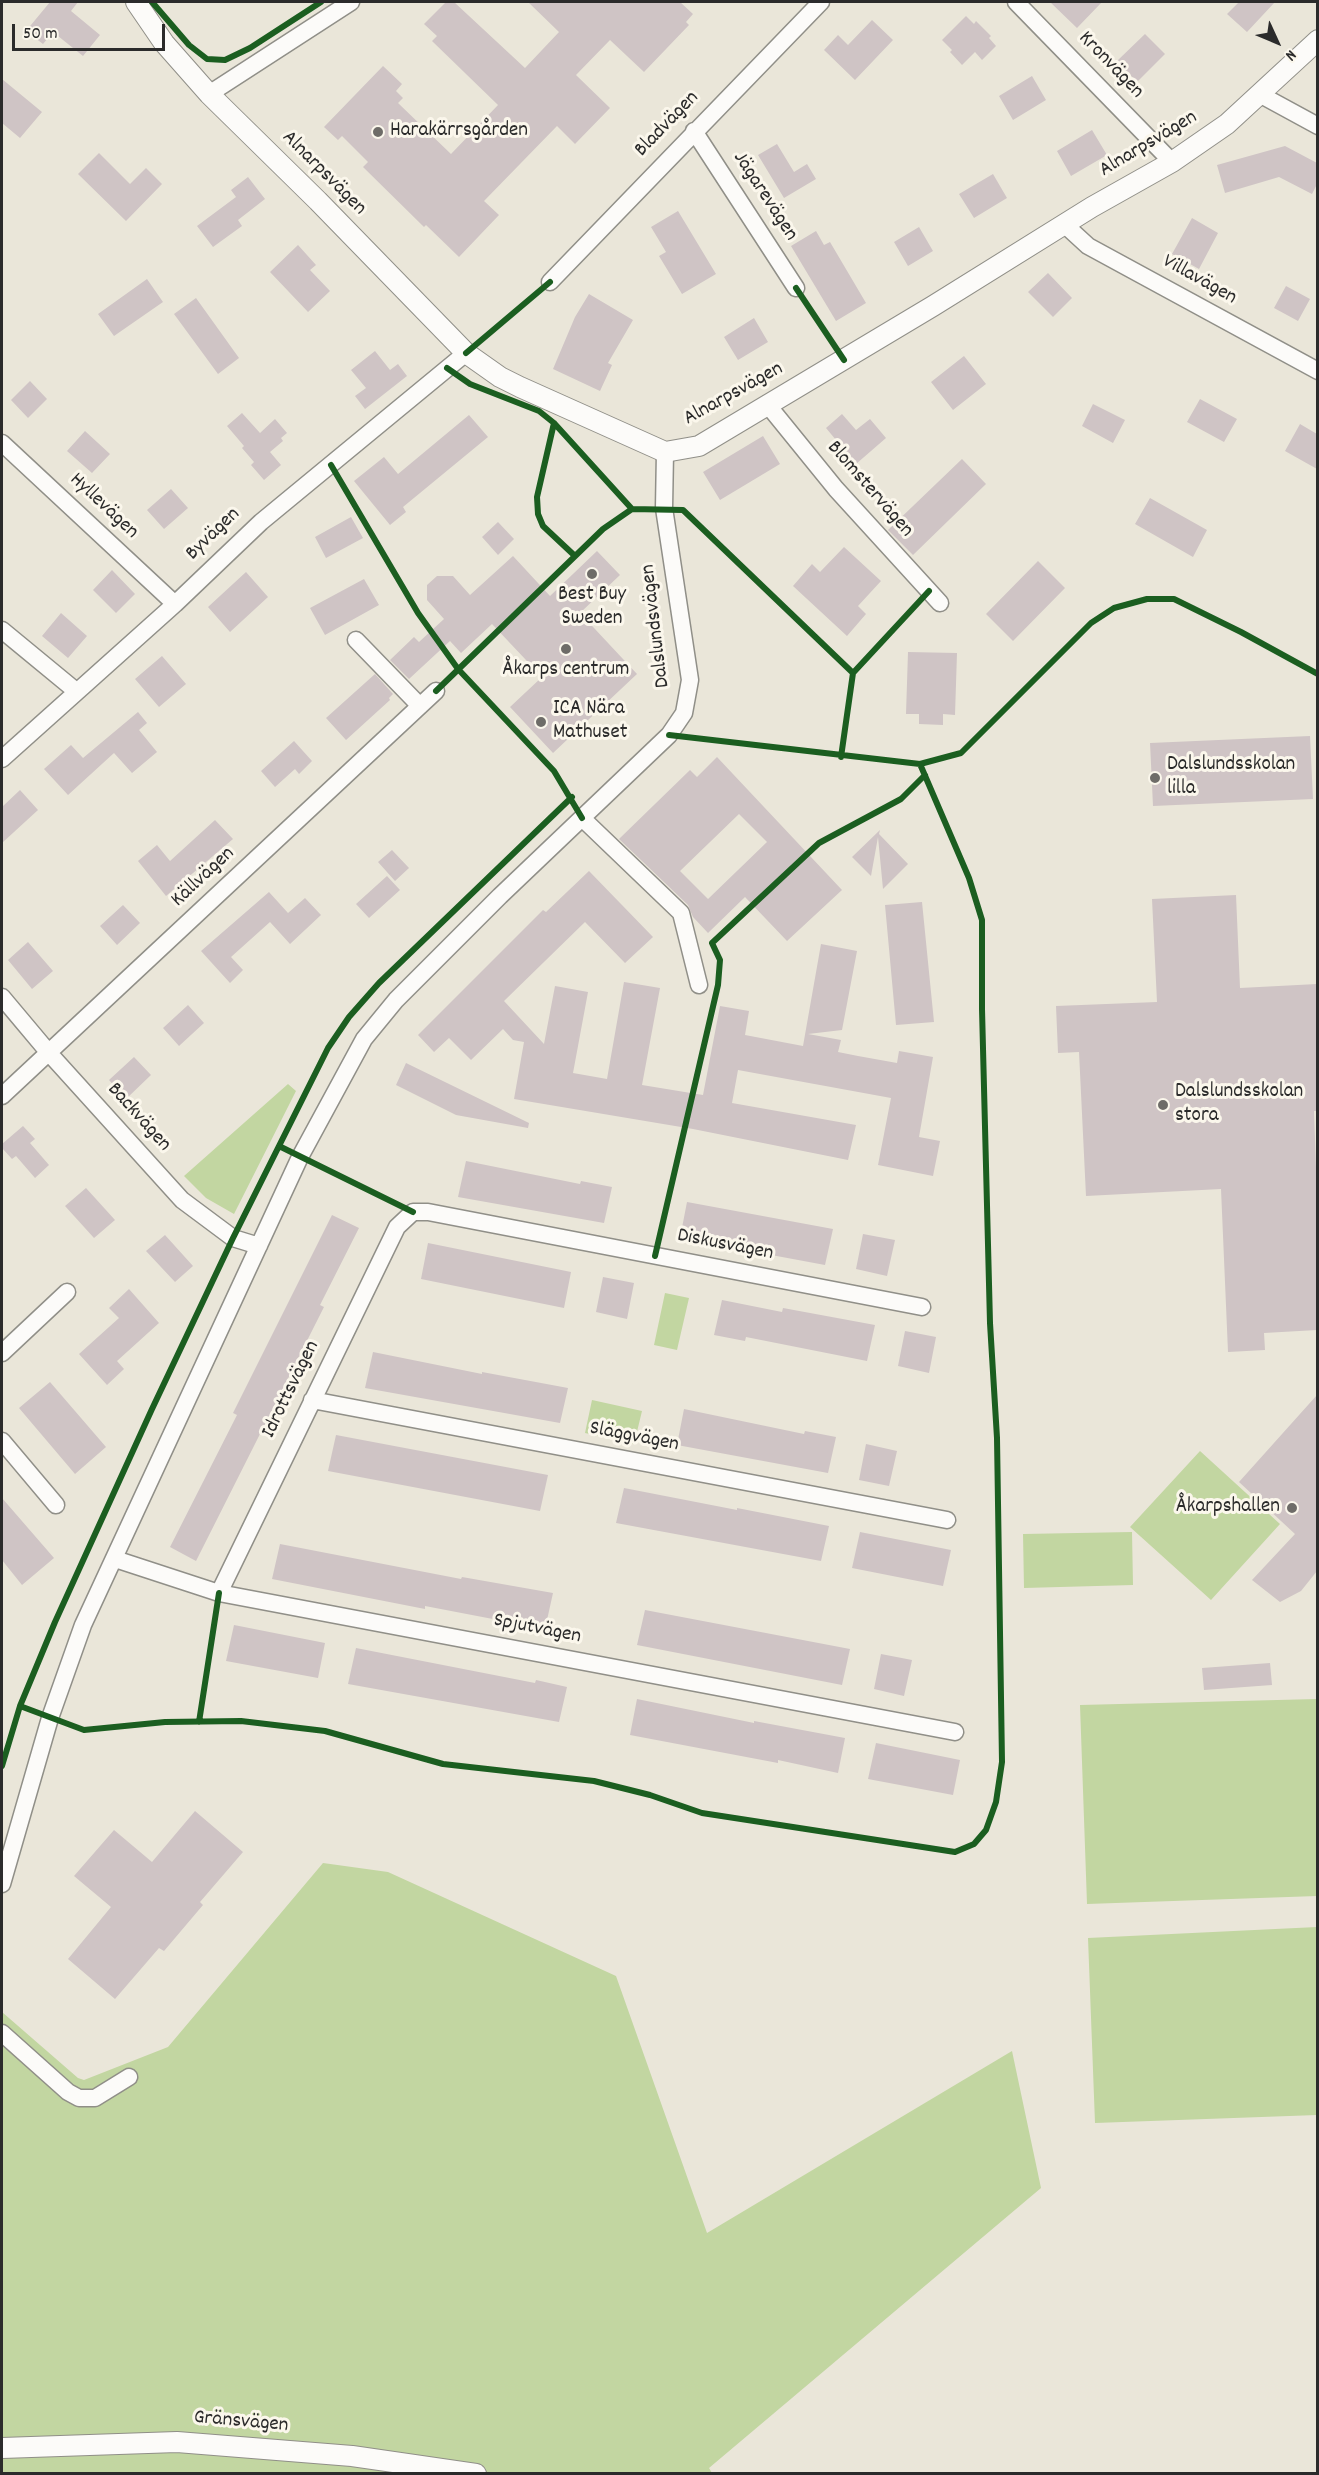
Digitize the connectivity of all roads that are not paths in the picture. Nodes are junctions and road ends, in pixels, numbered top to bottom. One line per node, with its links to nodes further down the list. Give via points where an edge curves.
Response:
1 (136, 2): 6 (street, Alnarpsvägen, via 164,43)
2 (351, 2): 6 (street)
3 (821, 2): 9 (street, Bladvägen)
4 (1016, 2): 10 (street, Kronvägen)
5 (1317, 40): 7 (street, Alnarpsvägen)
6 (209, 94): 14 (street, Alnarpsvägen)
7 (1261, 95): 8 (street); 10 (street, Alnarpsvägen)
8 (1317, 126)
9 (694, 131): 12 (street, Bladvägen); 13 (street, Jägarevägen)
10 (1172, 162): 11 (street, Alnarpsvägen)
11 (1064, 224): 15 (street, Villavägen, via 1088,246); 16 (street, Alnarpsvägen)
12 (550, 282)
13 (796, 288)
14 (466, 353): 18 (street, Alnarpsvägen, via 520,387); 20 (street, Byvägen, via 261,522)
15 (1317, 371)
16 (767, 404): 18 (street, Alnarpsvägen, via 699,446); 19 (street, Blomstervägen, via 836,489)
17 (2, 442): 20 (street, Hyllevägen)
18 (665, 452): 27 (street, Dalslundsvägen, via 664,508 690,680 684,713 669,735)
19 (940, 603)
20 (175, 604): 23 (street, Byvägen)
21 (2, 630): 23 (street)
22 (356, 640): 25 (street)
23 (76, 691): 26 (street, Byvägen)
24 (436, 691): 25 (street, Källvägen)
25 (420, 706): 30 (street, Källvägen)
26 (2, 759)
27 (582, 818): 28 (street, via 681,913); 33 (street, Dalslundsvägen, via 396,1000 364,1039 300,1157)
28 (699, 985)
29 (2, 997): 30 (street, Backvägen)
30 (49, 1053): 31 (street, Källvägen); 33 (street, Backvägen, via 182,1200 233,1238)
31 (2, 1096)
32 (412, 1212): 35 (street, Diskusvägen); 37 (street, Idrottsvägen, via 397,1227)
33 (259, 1246): 41 (street, Dalslundsvägen)
34 (68, 1292): 36 (street)
35 (922, 1307)
36 (2, 1353)
37 (312, 1400): 40 (street, Släggvägen); 42 (street, Idrottsvägen)
38 (2, 1441): 39 (street)
39 (56, 1505)
40 (947, 1520)
41 (115, 1559): 42 (street, Spjutvägen); 44 (street, Dalslundsvägen, via 83,1625 50,1718)
42 (219, 1593): 43 (street, Spjutvägen)
43 (955, 1732)
44 (2, 1884)
45 (2, 2033): 46 (street, via 78,2098 95,2098)
46 (129, 2077)
47 (2, 2448): 48 (street, Gränsvägen, via 177,2442 352,2456)
48 (476, 2474)

